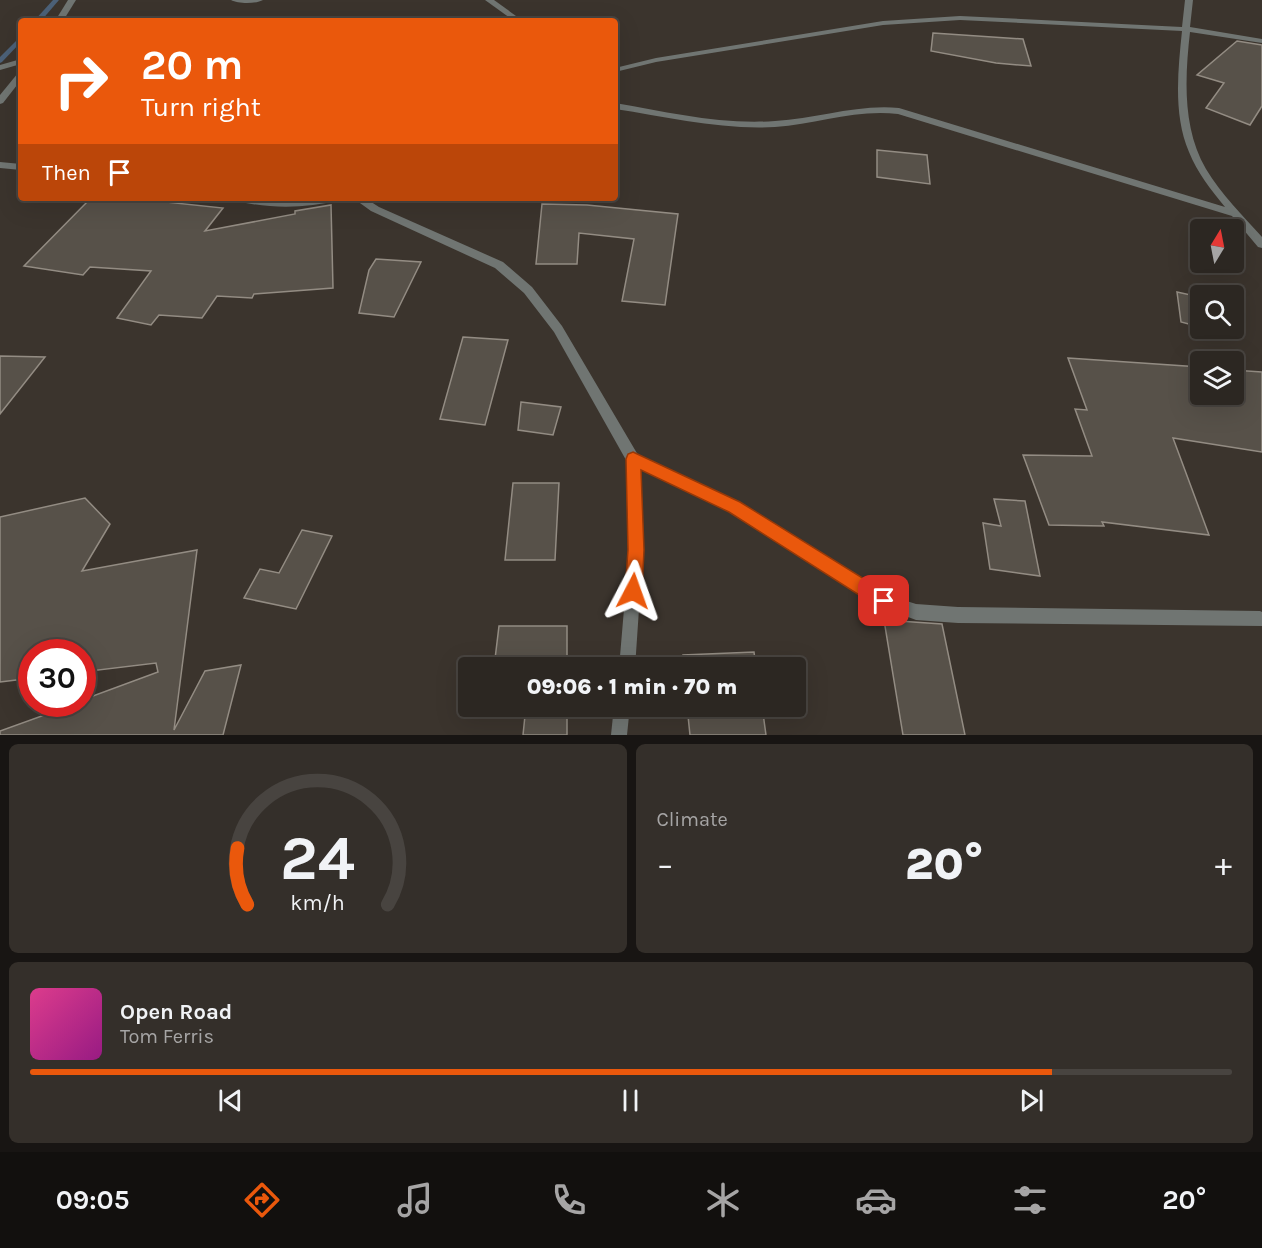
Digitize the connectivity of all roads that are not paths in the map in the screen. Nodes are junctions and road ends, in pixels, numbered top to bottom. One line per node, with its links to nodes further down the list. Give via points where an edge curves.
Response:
1 (72, 0): 6 (street)
2 (235, 0): 3 (street)
3 (259, 0)
4 (489, 0): 7 (street)
5 (1189, 0): 8 (street)
6 (61, 18)
7 (515, 18)
8 (1186, 29): 9 (street); 12 (street, via 960,18 894,23); 21 (street, via 1181,82 1187,131 1200,166)
9 (1262, 41)
10 (18, 62): 11 (street)
11 (0, 68)
12 (618, 69)
13 (18, 79): 14 (street)
14 (0, 101)
15 (618, 106): 21 (street, via 753,125 865,109 899,111)
16 (0, 165): 17 (street)
17 (18, 167)
18 (249, 201): 19 (street, via 295,205)
19 (318, 201)
20 (363, 201): 23 (street, via 500,265 528,290 558,329)
21 (1236, 214): 22 (street)
22 (1262, 244)
23 (633, 459): 24 (street, via 735,507 884,601 916,612); 25 (street, via 636,550)
24 (1260, 619)
25 (628, 657)
26 (621, 717): 27 (street)
27 (619, 735)

